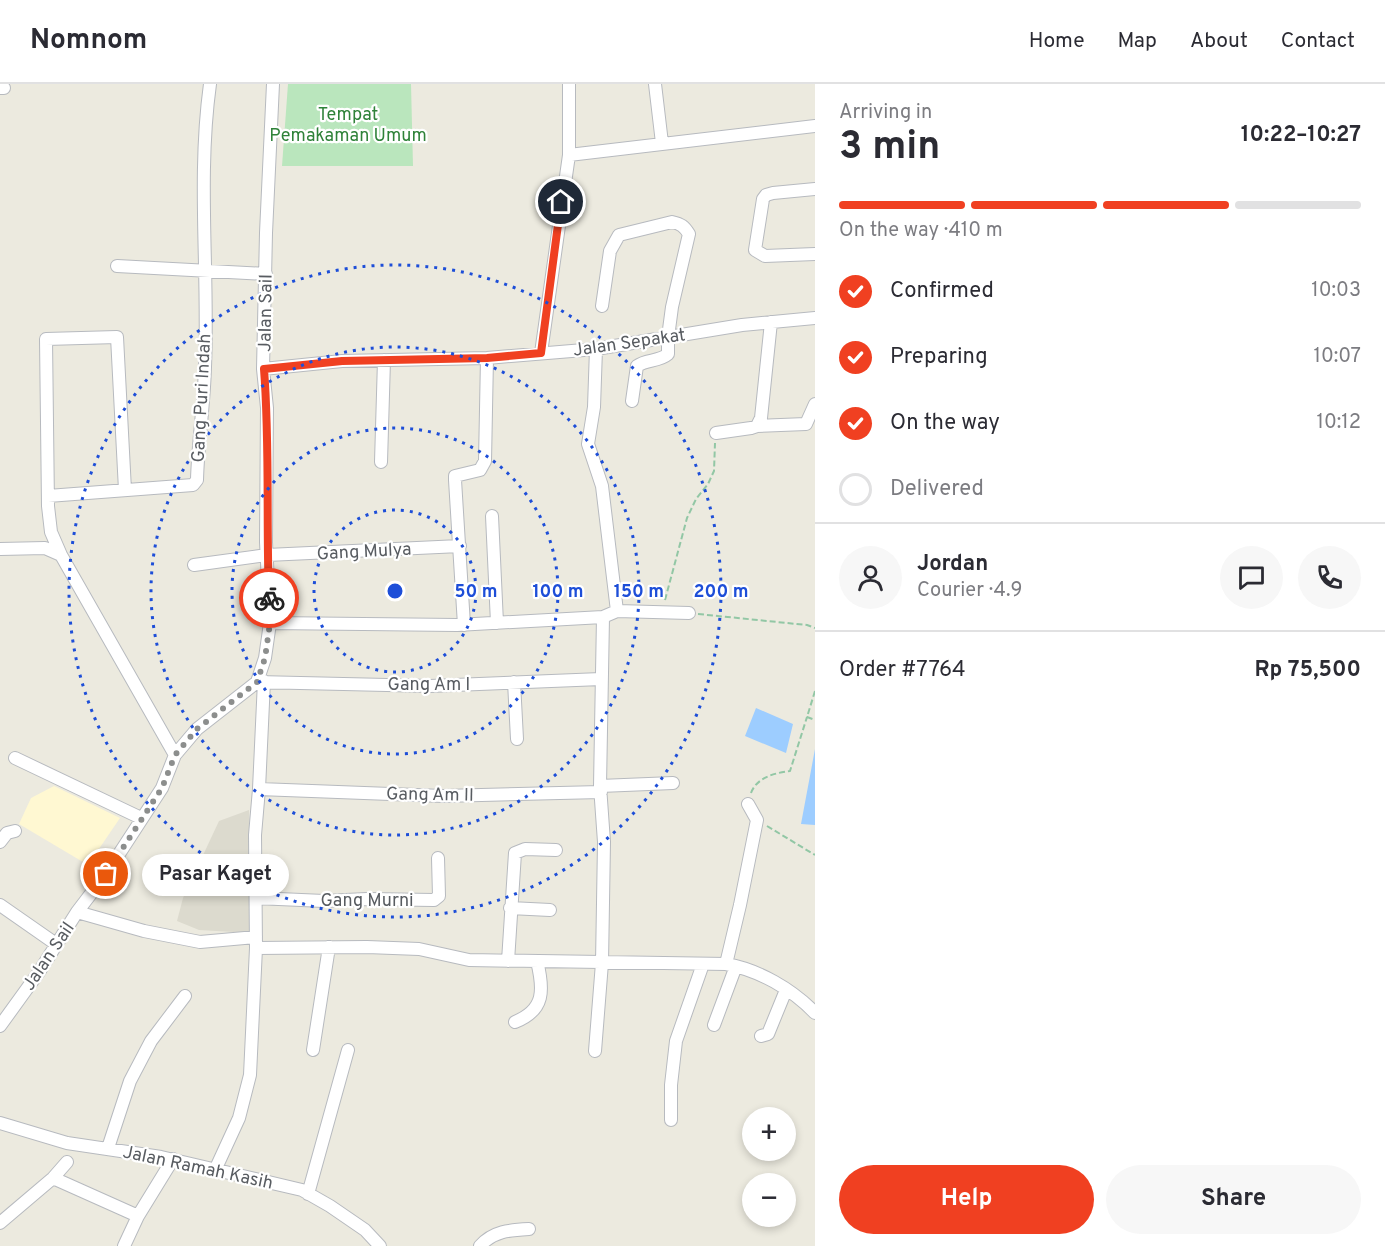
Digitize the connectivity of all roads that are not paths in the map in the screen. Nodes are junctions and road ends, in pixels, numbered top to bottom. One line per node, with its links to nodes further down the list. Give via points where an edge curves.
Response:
1 (210, 84): 11 (street, via 203,216)
2 (273, 84): 12 (street, Jalan Sail)
3 (569, 84): 7 (street)
4 (655, 84): 6 (street)
5 (815, 126): 6 (street)
6 (662, 143): 7 (street)
7 (569, 155): 18 (street)
8 (815, 189): 9 (street, via 766,195 755,250 765,256)
9 (815, 254)
10 (117, 266): 11 (street)
11 (205, 271): 12 (street); 27 (street, Gang Puri Indah, via 205,367 197,480 193,485)
12 (266, 274): 21 (street, Jalan Sail)
13 (602, 306): 16 (street, via 610,250 619,235 663,224 680,224 688,234)
14 (815, 318): 15 (street, Jalan Sepakat)
15 (771, 322): 16 (street, Jalan Sepakat); 24 (street, via 762,418)
16 (668, 337): 17 (street, Jalan Sepakat); 22 (street, via 667,356 637,366)
17 (596, 349): 18 (street, Jalan Sepakat); 35 (street, via 588,444 602,486)
18 (541, 353): 19 (street, Jalan Sepakat)
19 (487, 358): 20 (street, Jalan Sepakat); 30 (street, via 485,461 480,470 460,474 455,480)
20 (384, 360): 21 (street, Jalan Sepakat); 26 (street)
21 (264, 369): 33 (street, Jalan Sail)
22 (632, 401)
23 (815, 404): 24 (street, via 806,424)
24 (757, 426): 25 (street)
25 (716, 433)
26 (381, 462)
27 (125, 490): 28 (street, Gang Puri Indah); 28 (street, via 117,337 46,339)
28 (48, 496): 32 (street, via 51,532)
29 (492, 516): 39 (street)
30 (460, 546): 33 (street, Gang Mulya); 40 (street)
31 (0, 549): 32 (street, via 45,548)
32 (61, 555): 45 (street)
33 (267, 555): 34 (street, Gang Mulya); 38 (street, Jalan Sail)
34 (194, 565)
35 (617, 611): 36 (street); 37 (street)
36 (689, 614)
37 (603, 617): 39 (street); 41 (street)
38 (270, 623): 40 (street); 42 (street, Jalan Sail)
39 (497, 623): 40 (street)
40 (464, 625)
41 (601, 679): 43 (street, Gang Am I); 49 (street)
42 (260, 682): 43 (street, Gang Am I, via 430,686); 45 (street, Jalan Sail, via 197,729); 48 (street)
43 (514, 682): 44 (street)
44 (517, 739)
45 (175, 755): 51 (street, Jalan Sail, via 162,788)
46 (15, 758): 51 (street)
47 (673, 783): 49 (street, Gang Am II)
48 (259, 789): 49 (street, Gang Am II, via 443,796); 56 (street)
49 (601, 789): 66 (street)
50 (748, 804): 68 (street, via 757,820)
51 (141, 818): 60 (street, Jalan Sail)
52 (15, 831): 53 (street, via 7,832)
53 (0, 842)
54 (556, 850): 58 (street, via 525,849 515,853)
55 (438, 858): 56 (street, Gang Murni, via 439,896 434,900)
56 (256, 898): 61 (street)
57 (0, 905): 62 (street)
58 (510, 908): 59 (street); 64 (street)
59 (550, 910)
60 (77, 912): 61 (street, via 200,942); 62 (street, Jalan Sail)
61 (256, 943): 63 (street); 84 (street, via 250,1075 239,1118)
62 (56, 944): 74 (street, Jalan Sail)
63 (329, 947): 64 (street, via 419,950 469,960); 76 (street)
64 (508, 961): 65 (street)
65 (537, 961): 66 (street); 72 (street, via 539,1004 533,1013)
66 (602, 963): 67 (street); 78 (street)
67 (703, 964): 68 (street); 79 (street, via 676,1041)
68 (731, 965): 69 (street, via 753,971); 73 (street)
69 (786, 990): 71 (street); 75 (street, via 768,1034)
70 (185, 996): 81 (street, via 151,1041 130,1082)
71 (815, 1013)
72 (515, 1022)
73 (714, 1025)
74 (0, 1026)
75 (761, 1036)
76 (313, 1050)
77 (348, 1050): 86 (street)
78 (596, 1051)
79 (671, 1120)
80 (0, 1123): 81 (street, Jalan Ramah Kasih, via 67,1143)
81 (108, 1148): 82 (street, Jalan Ramah Kasih)
82 (173, 1159): 84 (street, Jalan Ramah Kasih); 87 (street)
83 (67, 1162): 85 (street)
84 (216, 1168): 86 (street, Jalan Ramah Kasih)
85 (53, 1178): 87 (street); 88 (street)
86 (308, 1194): 91 (street, Jalan Ramah Kasih, via 365,1230)
87 (138, 1216): 90 (street)
88 (0, 1223)
89 (530, 1229): 92 (street, via 504,1231 488,1237)
90 (124, 1246)
91 (380, 1246)
92 (480, 1246)

